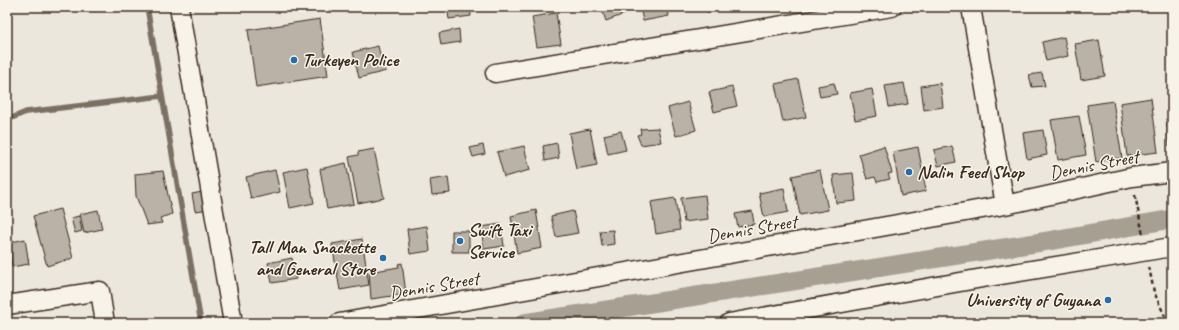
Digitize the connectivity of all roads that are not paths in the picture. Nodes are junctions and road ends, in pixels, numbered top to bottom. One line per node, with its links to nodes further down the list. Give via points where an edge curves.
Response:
1 (179, 7): 10 (street)
2 (892, 7): 4 (street)
3 (971, 7): 6 (street)
4 (495, 73)
5 (1172, 172): 6 (street, Dennis Street, via 1132,177)
6 (1005, 205): 11 (street, Dennis Street)
7 (1172, 247): 12 (street)
8 (7, 305): 9 (street, via 100,291)
9 (105, 323)
10 (233, 323)
11 (339, 323)
12 (729, 323)

